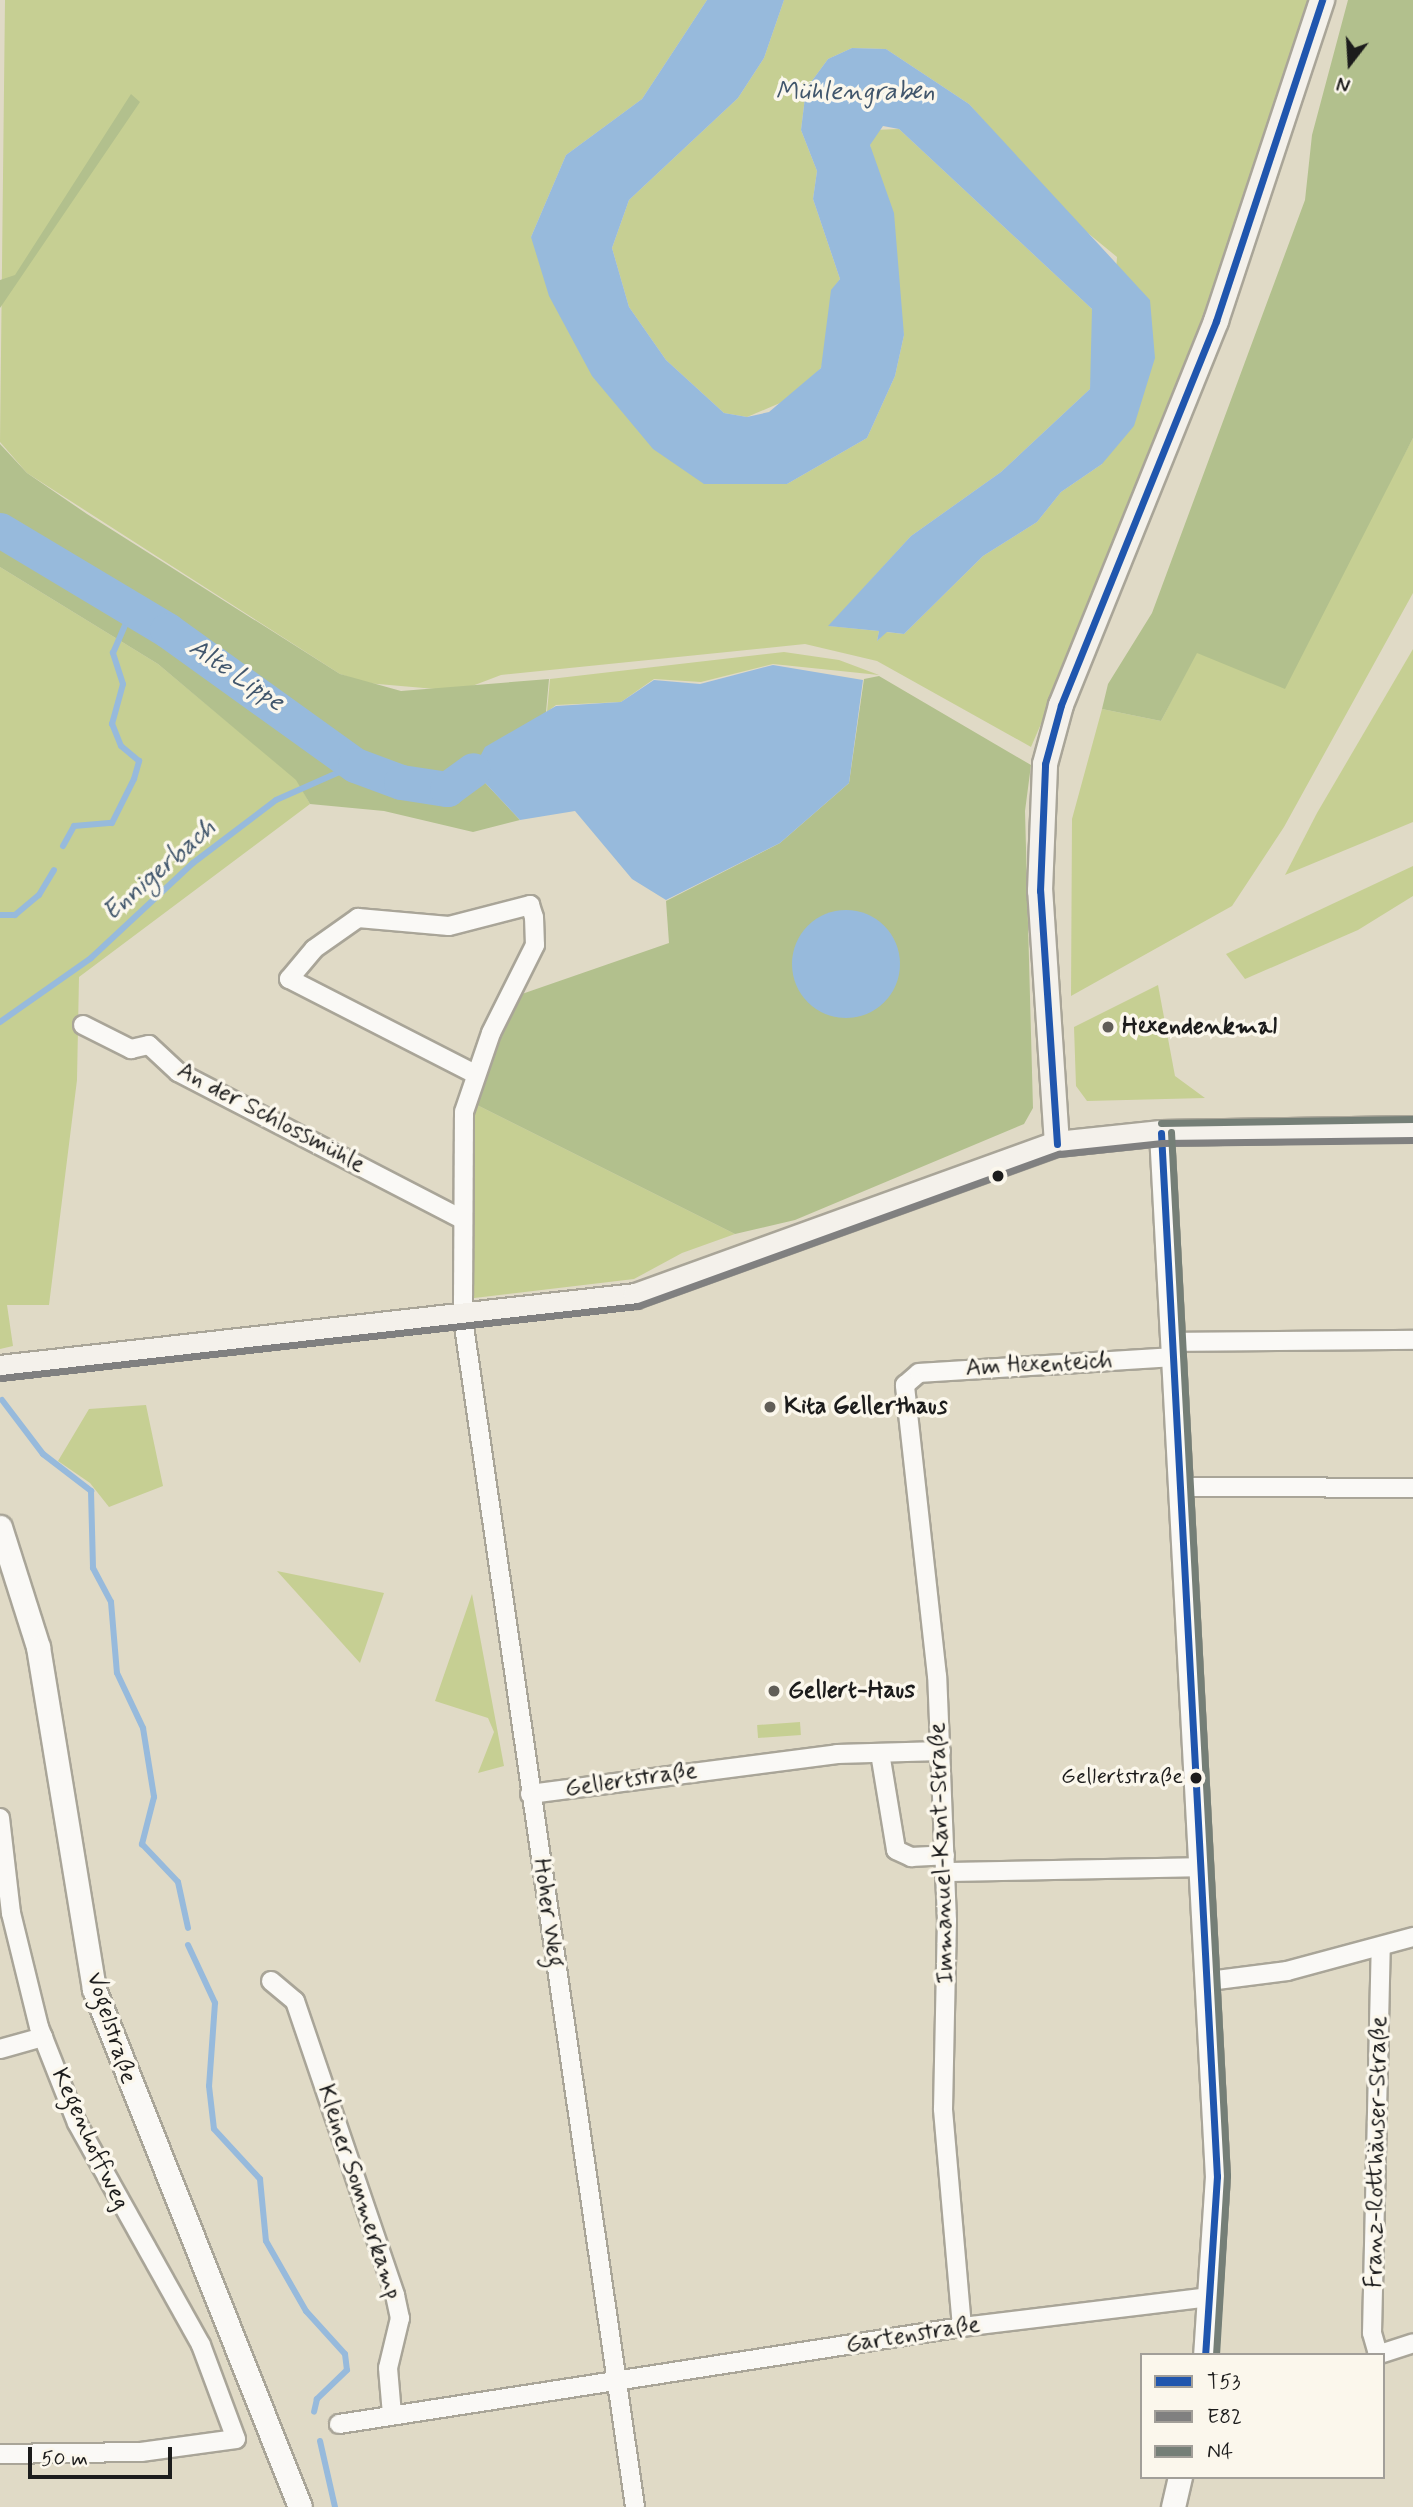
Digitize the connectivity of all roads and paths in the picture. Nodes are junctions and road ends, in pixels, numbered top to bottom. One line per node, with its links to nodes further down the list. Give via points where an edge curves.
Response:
1 (1322, 0): 6 (main road, via 1216,321 1062,705 1045,764 1039,867)
2 (83, 1025): 7 (street, An der Schlossmühle, via 131,1049 149,1045 178,1072)
3 (475, 1074): 3 (street, via 378,1023 289,979 314,949 358,918 449,926 530,905 535,946); 7 (street, via 464,1112)
4 (1413, 1129): 5 (main road)
5 (1161, 1133): 6 (main road); 10 (street)
6 (1057, 1144): 8 (main road, via 658,1290)
7 (460, 1218): 8 (street)
8 (463, 1319): 11 (main road); 18 (street, Hoher Weg)
9 (1413, 1340): 10 (street, Am Hexenteich)
10 (1172, 1350): 12 (street, Am Hexenteich, via 956,1370); 13 (street)
11 (0, 1368)
12 (907, 1380): 16 (street, Immanuel-Kant-Straße)
13 (1181, 1487): 14 (street); 21 (street)
14 (1413, 1488)
15 (0, 1527): 39 (street, Vogelstraße, via 38,1647 94,1989)
16 (940, 1751): 17 (street, Gellertstraße); 20 (street, Immanuel-Kant-Straße)
17 (880, 1753): 18 (street, Gellertstraße); 20 (street, via 896,1850)
18 (530, 1794): 34 (street, Hoher Weg)
19 (0, 1818): 26 (street, Kegenhoffweg, via 11,1913)
20 (946, 1863): 21 (street); 29 (street, Immanuel-Kant-Straße, via 943,2120)
21 (1200, 1867): 24 (street)
22 (1413, 1937): 23 (street)
23 (1381, 1948): 24 (street); 32 (street, Franz-Rotthäuser-Straße, via 1373,2333)
24 (1209, 1981): 28 (street, via 1217,2176)
25 (271, 1982): 35 (street, Kleiner Sommerkamp, via 295,2001 395,2295 400,2318 388,2368)
26 (43, 2037): 27 (street); 37 (street, Kegenhoffweg, via 77,2123 201,2345 236,2439 141,2452)
27 (0, 2049)
28 (1210, 2297): 29 (street, Gartenstraße); 31 (street)
29 (962, 2327): 34 (street, Gartenstraße)
30 (1413, 2343): 33 (street)
31 (1205, 2353)
32 (1378, 2353)
33 (1384, 2353)
34 (617, 2381): 35 (street); 40 (street, Hoher Weg)
35 (392, 2415): 36 (street)
36 (339, 2424)
37 (0, 2454)
38 (1180, 2479): 41 (street)
39 (300, 2507)
40 (635, 2507)
41 (1173, 2507)

